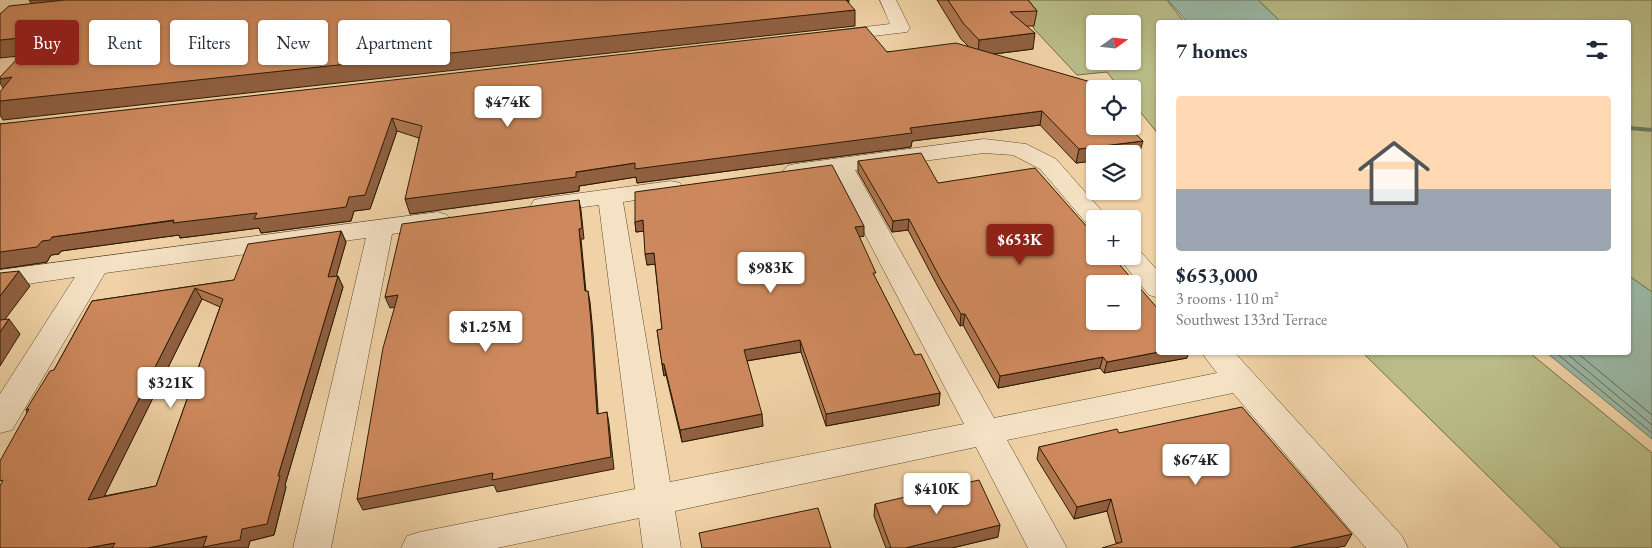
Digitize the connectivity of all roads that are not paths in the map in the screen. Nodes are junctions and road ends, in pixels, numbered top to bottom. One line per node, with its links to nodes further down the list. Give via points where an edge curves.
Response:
1 (888, 0): 2 (street, via 901,28)
2 (812, 38)
3 (840, 165): 4 (street); 8 (street, via 984,146 1018,149 1048,164); 18 (street)
4 (773, 174)
5 (696, 184): 6 (street)
6 (610, 196): 7 (street); 19 (street)
7 (524, 208)
8 (1088, 210)
9 (458, 217): 10 (street)
10 (381, 227): 12 (street); 20 (street)
11 (1138, 265): 14 (street)
12 (96, 266): 13 (street); 17 (street)
13 (0, 279)
14 (1156, 285)
15 (1219, 355): 16 (street)
16 (1240, 380): 18 (street); 24 (street)
17 (0, 421)
18 (984, 431): 19 (street); 23 (street)
19 (655, 499): 21 (street); 22 (street)
20 (312, 548)
21 (420, 548)
22 (662, 548)
23 (1048, 548)
24 (1389, 548)

